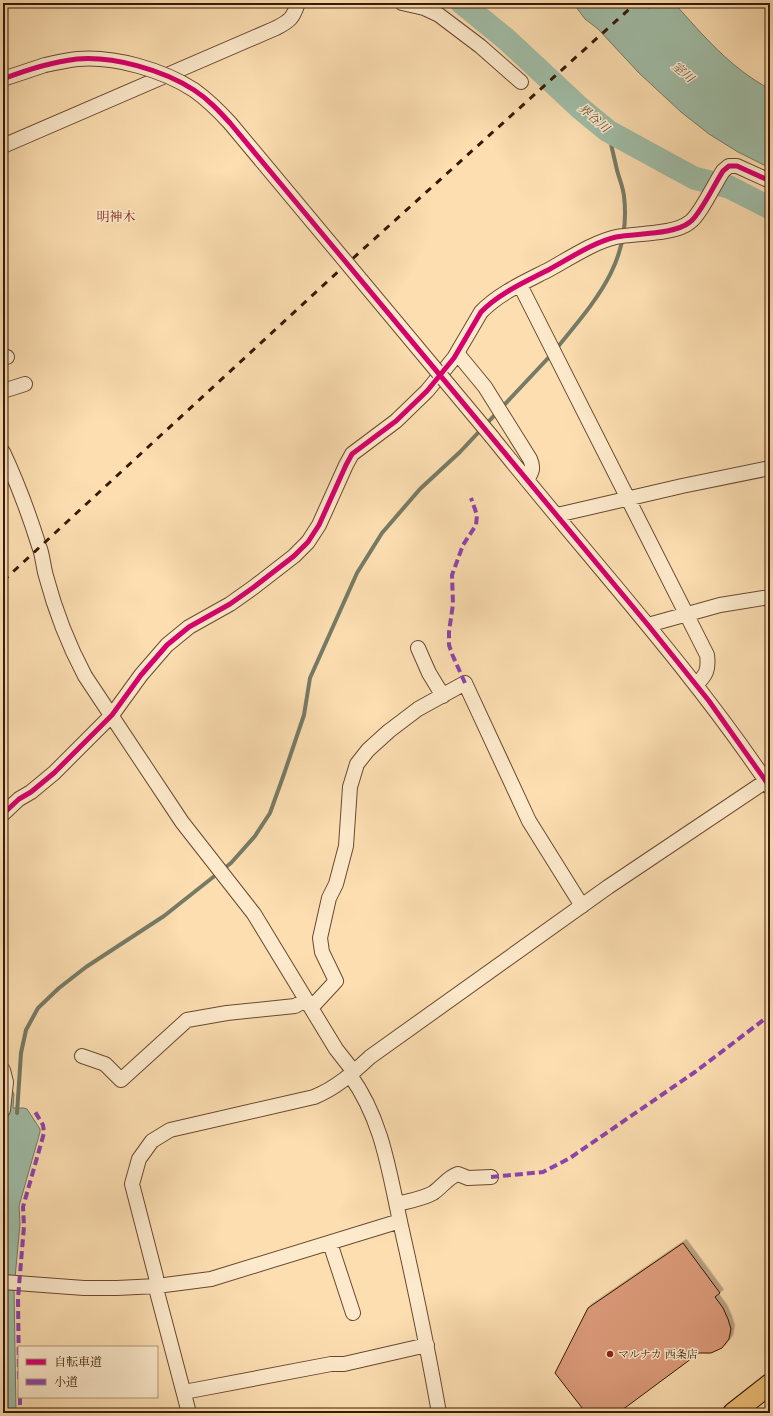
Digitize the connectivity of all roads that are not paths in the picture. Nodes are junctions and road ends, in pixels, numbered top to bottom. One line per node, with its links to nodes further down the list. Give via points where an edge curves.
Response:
1 (298, 3): 5 (street, via 289,21 276,28)
2 (402, 3): 4 (street, via 424,8 439,15)
3 (3, 79): 13 (street, bridge, via 77,59 101,59 153,71 194,90 230,123)
4 (521, 82)
5 (3, 146)
6 (770, 181): 7 (street, via 738,166 729,166 723,171 690,223 654,233 622,236 596,244)
7 (520, 285): 8 (street, via 484,309); 14 (street)
8 (458, 352): 13 (street, via 485,386 530,459 533,467); 22 (street, via 417,402 352,454 319,525 308,542 254,587 189,627 167,645)
9 (25, 384): 10 (street)
10 (3, 391)
11 (3, 452): 22 (street, via 40,547 46,576 75,656 85,676)
12 (770, 468): 14 (street)
13 (527, 480): 15 (street)
14 (627, 499): 15 (street); 17 (street)
15 (556, 515): 18 (street)
16 (770, 598): 17 (street, via 720,605)
17 (687, 614): 18 (street); 20 (street, via 708,660 705,675)
18 (648, 624): 20 (street)
19 (418, 648): 21 (street)
20 (696, 685): 23 (street)
21 (443, 696): 25 (street, via 465,683 529,821); 26 (street, via 418,710 389,732 368,750 357,764 350,787 346,846 336,884 329,898 320,938 322,952 336,981)
22 (112, 715): 24 (street, via 54,772); 26 (street, via 182,822 254,914)
23 (768, 784): 25 (street)
24 (3, 814)
25 (582, 906): 28 (street, via 370,1058)
26 (309, 1004): 27 (street, via 187,1020 121,1080 105,1064); 28 (street)
27 (82, 1056)
28 (352, 1074): 32 (street, via 382,1138); 36 (street, via 314,1097 170,1130 152,1141 139,1159 132,1184)
29 (4, 1079): 30 (street)
30 (3, 1110)
31 (491, 1177): 32 (street, via 468,1178 458,1174 451,1176 433,1192 418,1199)
32 (396, 1204): 33 (street)
33 (400, 1221): 34 (street); 38 (street)
34 (330, 1243): 36 (street, via 211,1279); 37 (street)
35 (9, 1283): 36 (street, via 84,1288)
36 (157, 1286): 40 (street)
37 (353, 1313)
38 (427, 1345): 40 (street, via 344,1364 331,1364); 42 (street)
39 (770, 1384): 43 (highway)
40 (184, 1392): 41 (street)
41 (189, 1413)
42 (439, 1413)
43 (733, 1413)

